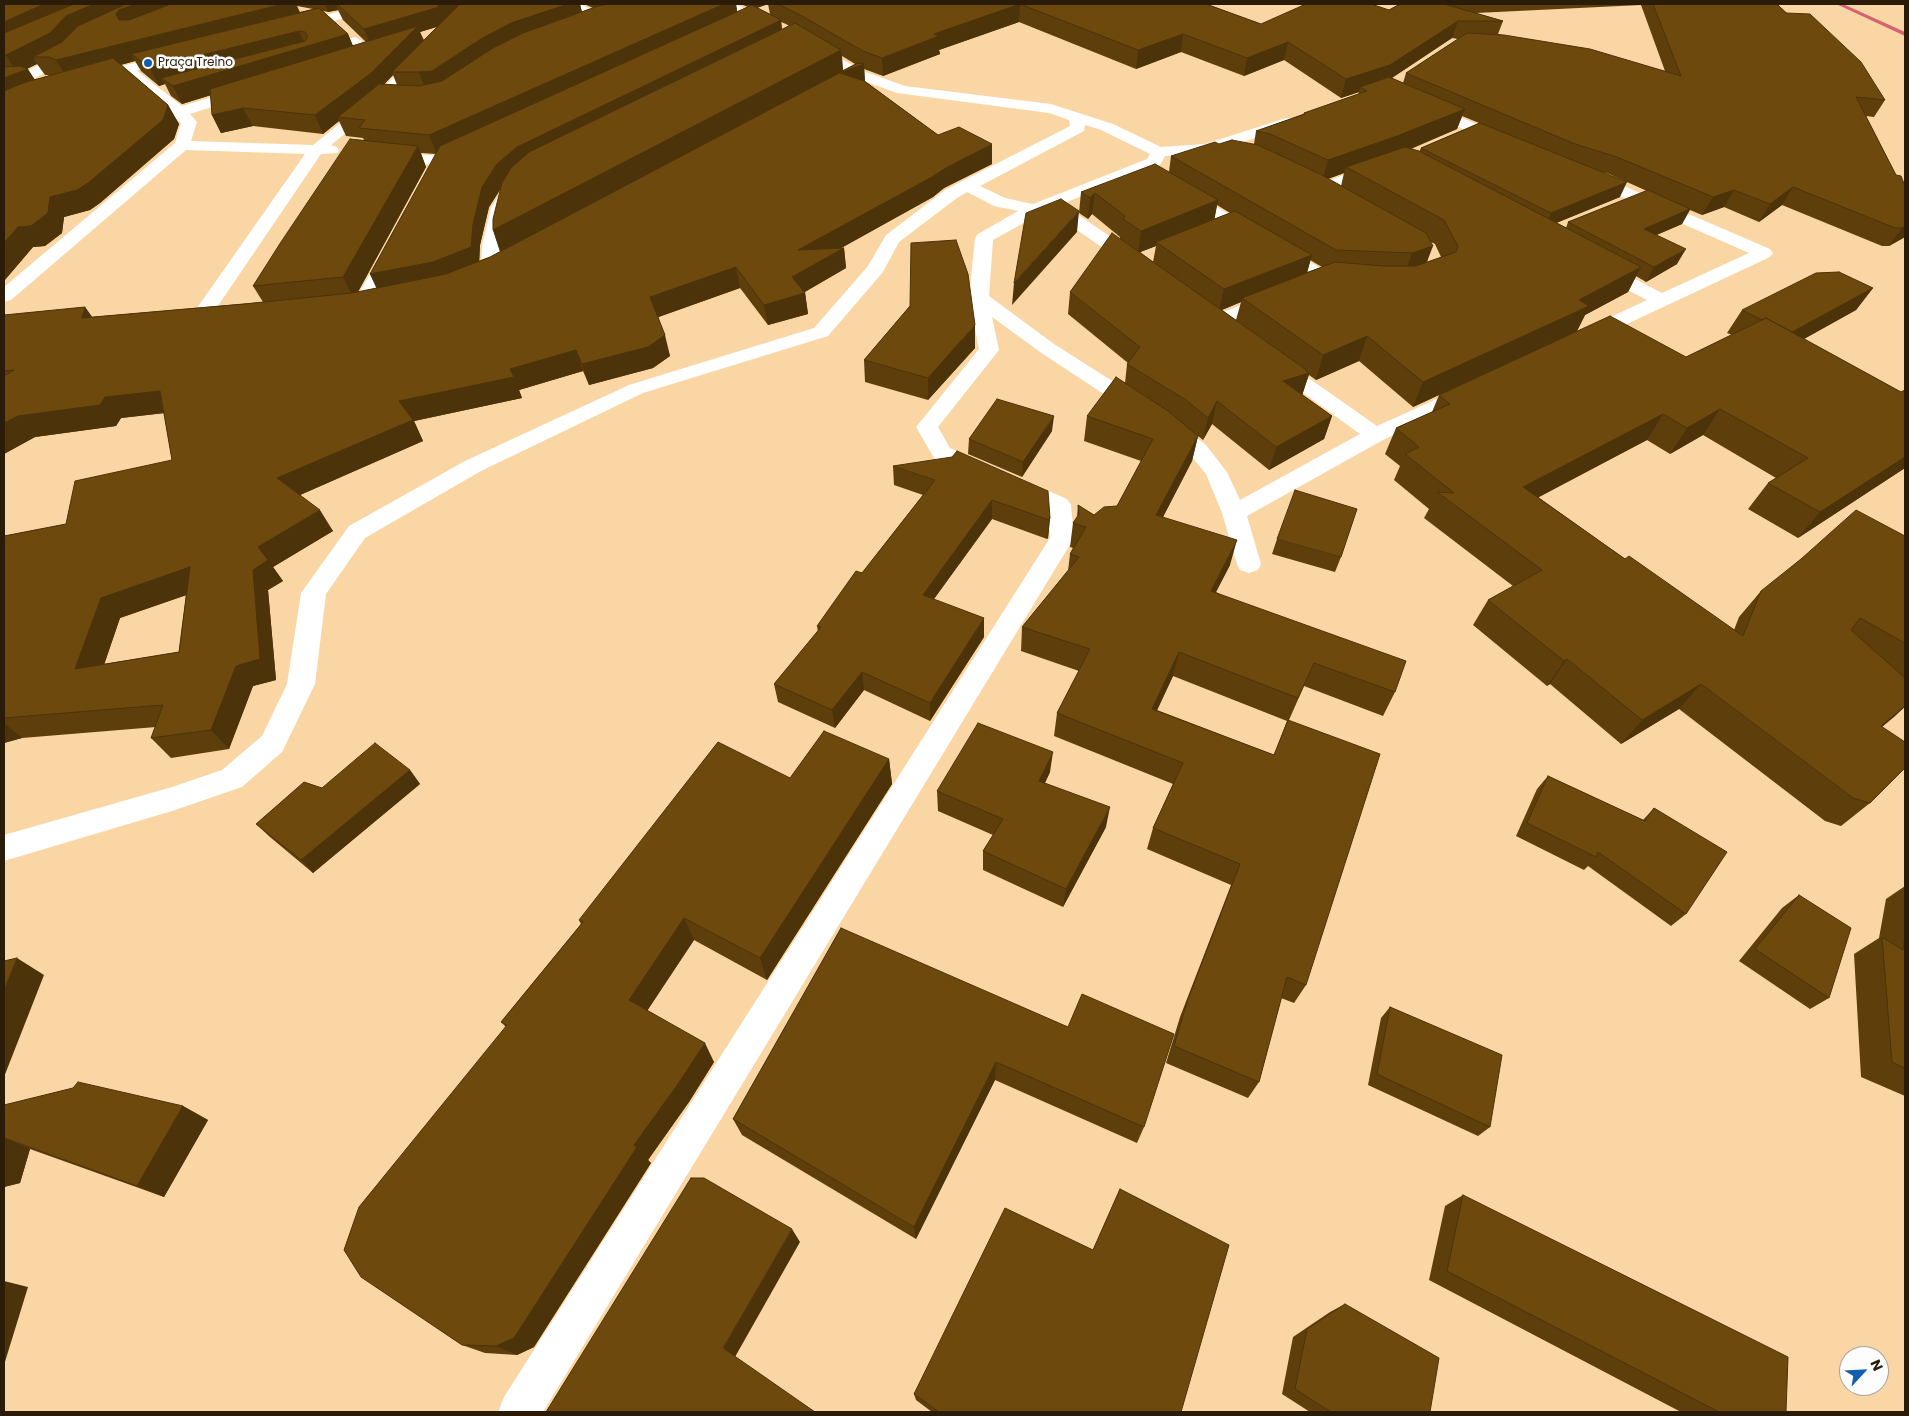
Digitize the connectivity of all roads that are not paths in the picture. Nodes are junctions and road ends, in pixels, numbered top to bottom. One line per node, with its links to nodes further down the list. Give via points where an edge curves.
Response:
1 (383, 4): 6 (street)
2 (570, 4): 7 (street)
3 (664, 4): 7 (street)
4 (724, 4): 29 (street, via 798,38 849,79 902,90 1051,109)
5 (302, 13): 6 (street)
6 (329, 18): 9 (street); 10 (street)
7 (600, 18): 8 (street)
8 (583, 24)
9 (282, 30)
10 (356, 42): 13 (street); 15 (street)
11 (435, 43): 24 (street)
12 (82, 46): 17 (street, via 74,45 67,56)
13 (368, 53)
14 (186, 54): 16 (street)
15 (298, 56)
16 (126, 69): 19 (street); 23 (street)
17 (22, 79): 18 (street); 20 (street, via 34,79)
18 (7, 80)
19 (80, 81)
20 (44, 84)
21 (265, 85): 27 (street)
22 (175, 88): 23 (street)
23 (156, 93): 27 (street)
24 (383, 96): 25 (street); 34 (street)
25 (400, 97)
26 (1409, 100): 30 (street)
27 (180, 112): 32 (street, via 189,122)
28 (1309, 115): 35 (street)
29 (1076, 117): 42 (street, via 1108,127); 46 (street, via 1078,128)
30 (1476, 129): 31 (street); 33 (street)
31 (1459, 137)
32 (182, 146): 34 (street); 66 (street)
33 (1519, 148)
34 (317, 149): 36 (street); 73 (street, via 191,318)
35 (1207, 149): 39 (street); 42 (street)
36 (345, 152)
37 (457, 153): 40 (street)
38 (373, 155): 40 (street)
39 (1242, 156)
40 (439, 161): 45 (street)
41 (1390, 164): 49 (street)
42 (1152, 167): 52 (street)
43 (1286, 172): 49 (street)
44 (1577, 172): 50 (street)
45 (430, 178)
46 (967, 186): 52 (street, via 1000,202); 80 (street, via 951,194 892,239 876,268 821,332 636,389 473,466 357,532 314,593 301,684 272,744 232,779)
47 (510, 188): 60 (street, via 500,208 491,245)
48 (1173, 188): 54 (street)
49 (1321, 188): 51 (street)
50 (1640, 197): 53 (street); 68 (street, via 1764,253)
51 (1338, 198)
52 (1042, 206): 59 (street); 67 (street, via 984,238)
53 (1613, 208)
54 (1232, 223): 55 (street); 61 (street)
55 (1215, 230)
56 (398, 238): 70 (street)
57 (1585, 260): 68 (street)
58 (508, 262): 60 (street)
59 (1148, 264)
60 (490, 272): 62 (street)
61 (1325, 278): 63 (street); 64 (street)
62 (473, 279)
63 (1365, 281)
64 (1307, 285)
65 (1289, 292): 72 (street, via 1225,326)
66 (4, 296)
67 (979, 298): 78 (street, via 1198,450 1216,472); 81 (street, via 988,350 927,427 942,453 1059,505 1062,538)
68 (1661, 300): 74 (street)
69 (381, 302): 70 (street)
70 (362, 306): 71 (street)
71 (344, 308)
72 (1201, 309)
73 (226, 318)
74 (1573, 342)
75 (1265, 355): 77 (street)
76 (1483, 384): 77 (street)
77 (1375, 435): 78 (street)
78 (1234, 513): 79 (street)
79 (1249, 564)
80 (4, 848)
81 (519, 1412)

